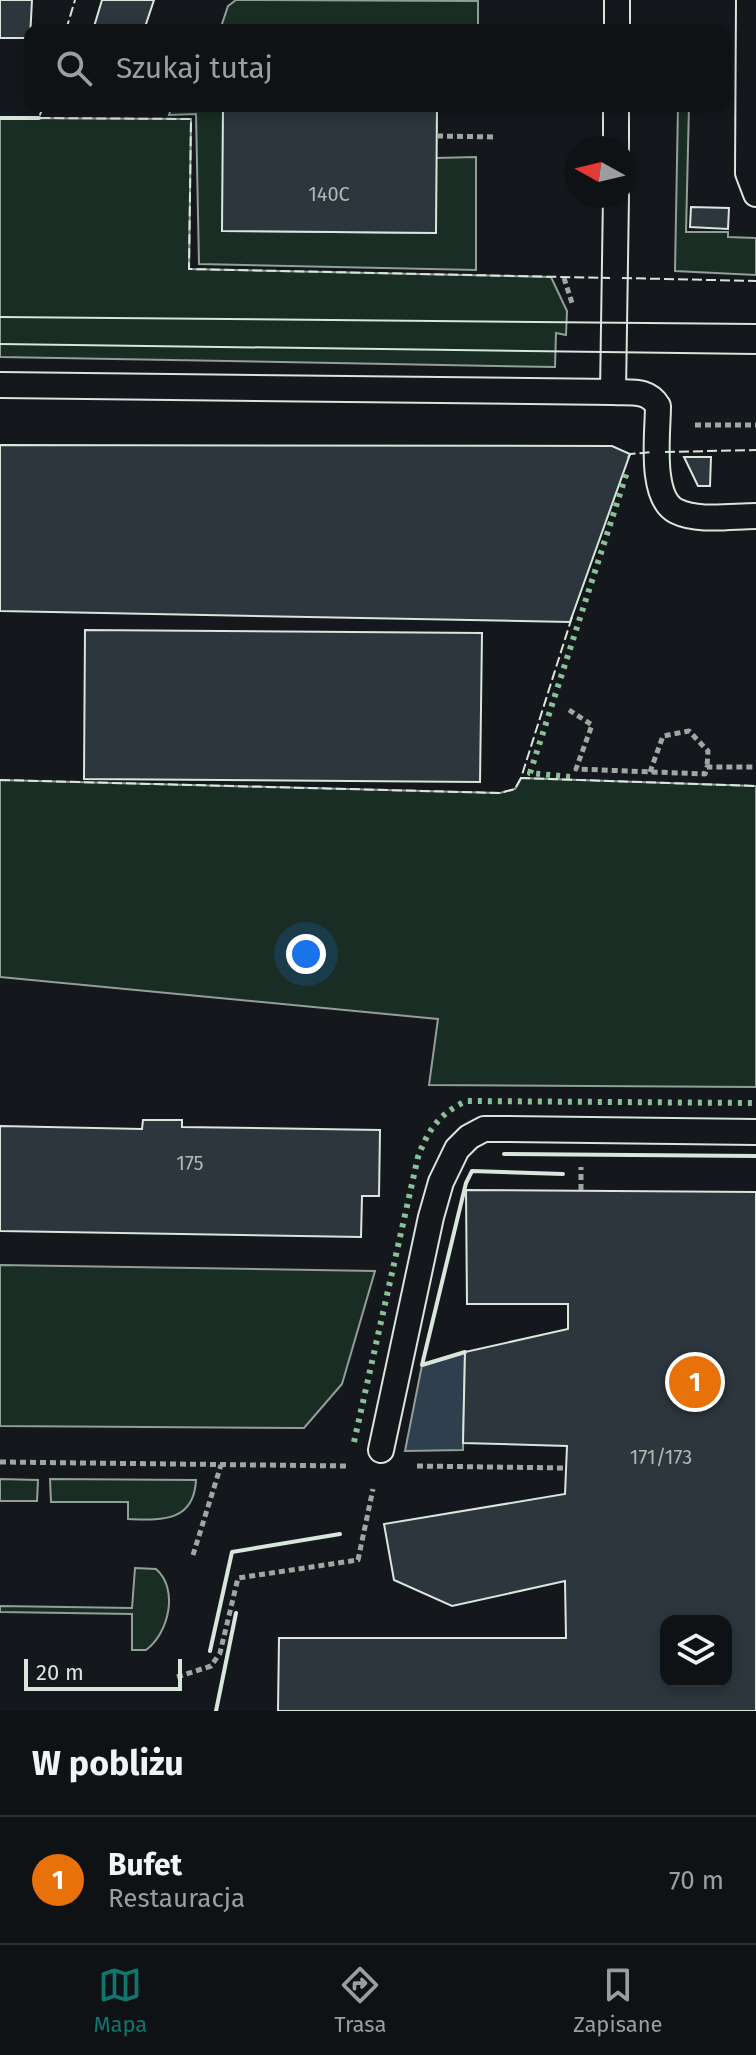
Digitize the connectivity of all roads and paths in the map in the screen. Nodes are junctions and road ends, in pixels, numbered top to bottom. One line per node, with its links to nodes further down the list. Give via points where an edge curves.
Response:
1 (617, 0): 3 (lane)
2 (749, 0): 8 (lane, via 748,173)
3 (617, 24)
4 (616, 112): 6 (lane)
5 (437, 136): 7 (path)
6 (616, 136)
7 (497, 137)
8 (756, 194)
9 (616, 208): 11 (lane)
10 (0, 385): 11 (lane)
11 (613, 392): 12 (lane, via 653,397)
12 (658, 424): 13 (path); 14 (lane, via 658,479 674,511)
13 (756, 425)
14 (756, 516)
15 (569, 710): 18 (path, via 592,725 576,769)
16 (707, 767): 17 (path); 18 (path, via 705,774); 18 (path, via 708,751 689,731 663,736)
17 (756, 767)
18 (650, 772)
19 (756, 1132): 20 (lane, via 484,1129 469,1137 449,1164 431,1217)
20 (379, 1458): 22 (path); 23 (path); 25 (path, via 358,1560 238,1578 220,1653 211,1666)
21 (0, 1462): 22 (path)
22 (221, 1464): 24 (path)
23 (566, 1468)
24 (193, 1555)
25 (177, 1677)

